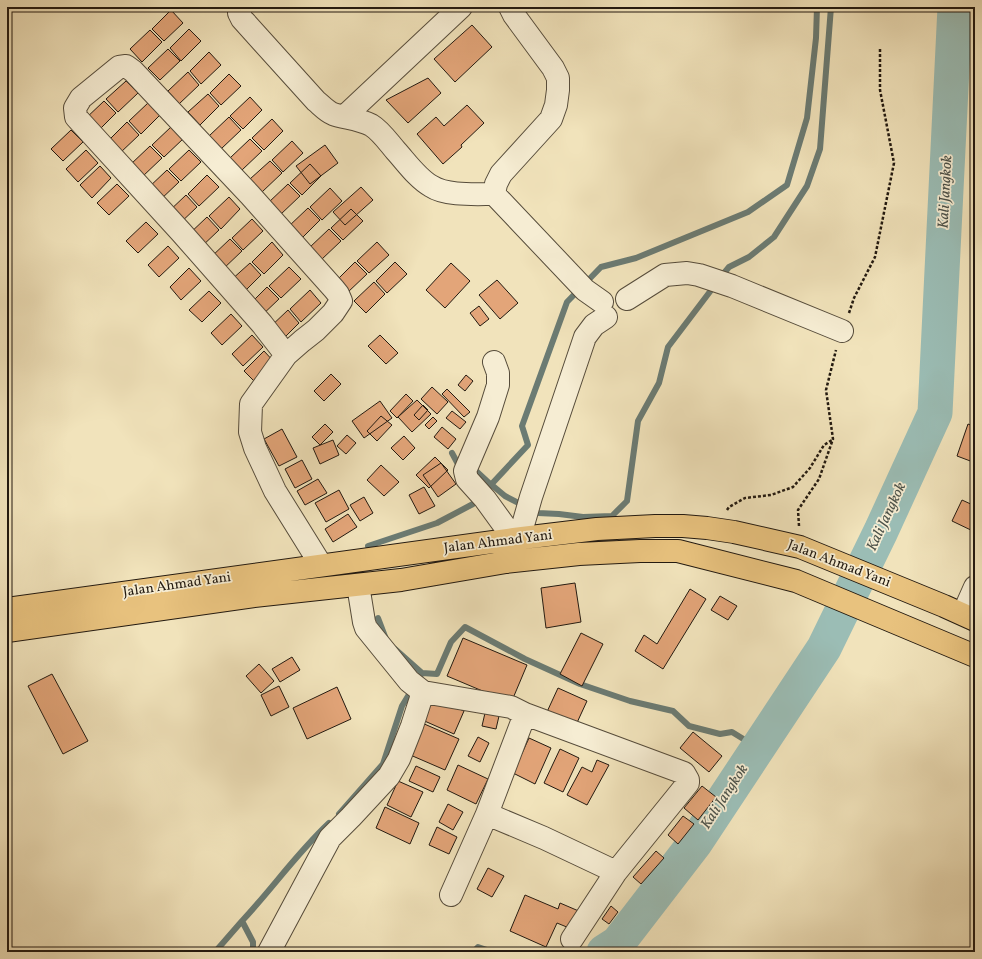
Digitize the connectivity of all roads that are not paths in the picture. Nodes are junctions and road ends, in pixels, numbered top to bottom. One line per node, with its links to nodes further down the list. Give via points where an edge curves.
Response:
1 (240, 7): 4 (street, via 242,19 316,101 328,111)
2 (461, 7): 4 (street)
3 (510, 7): 5 (street, via 553,68 558,78 558,90 551,119 501,174)
4 (345, 116): 5 (street, via 372,125 430,186 442,191)
5 (494, 194): 6 (street)
6 (593, 298): 7 (street, via 613,320 621,320 630,307 627,299 665,275 687,272 732,286); 10 (street, via 594,325 585,336)
7 (842, 331)
8 (286, 355): 8 (street, via 333,313 341,301 338,294 250,195 133,71 126,66 118,67 81,98 75,108 76,117 262,324); 12 (street, via 251,404 250,432 276,491)
9 (494, 362): 10 (street, via 498,373 498,385 488,417 467,466 467,478)
10 (516, 539): 11 (highway, Jalan Ahmad Yani); 17 (highway, Jalan Ahmad Yani, via 597,529 683,526 714,529 800,546)
11 (398, 555): 12 (highway, Jalan Ahmad Yani); 13 (highway)
12 (321, 565): 16 (highway, Jalan Ahmad Yani)
13 (401, 580): 14 (highway); 19 (highway, via 506,562 579,554 678,551 796,581)
14 (358, 586): 18 (highway, via 254,596); 20 (street, via 366,628)
15 (975, 587): 17 (street)
16 (7, 609)
17 (969, 617)
18 (7, 631)
19 (975, 656)
20 (417, 688): 21 (street, via 511,707); 26 (street, via 412,726 389,776 330,838)
21 (526, 714): 22 (street); 23 (street, via 684,772 686,775 688,783)
22 (487, 814): 23 (street); 24 (street)
23 (616, 872): 25 (street)
24 (450, 895)
25 (572, 939)
26 (269, 952)

